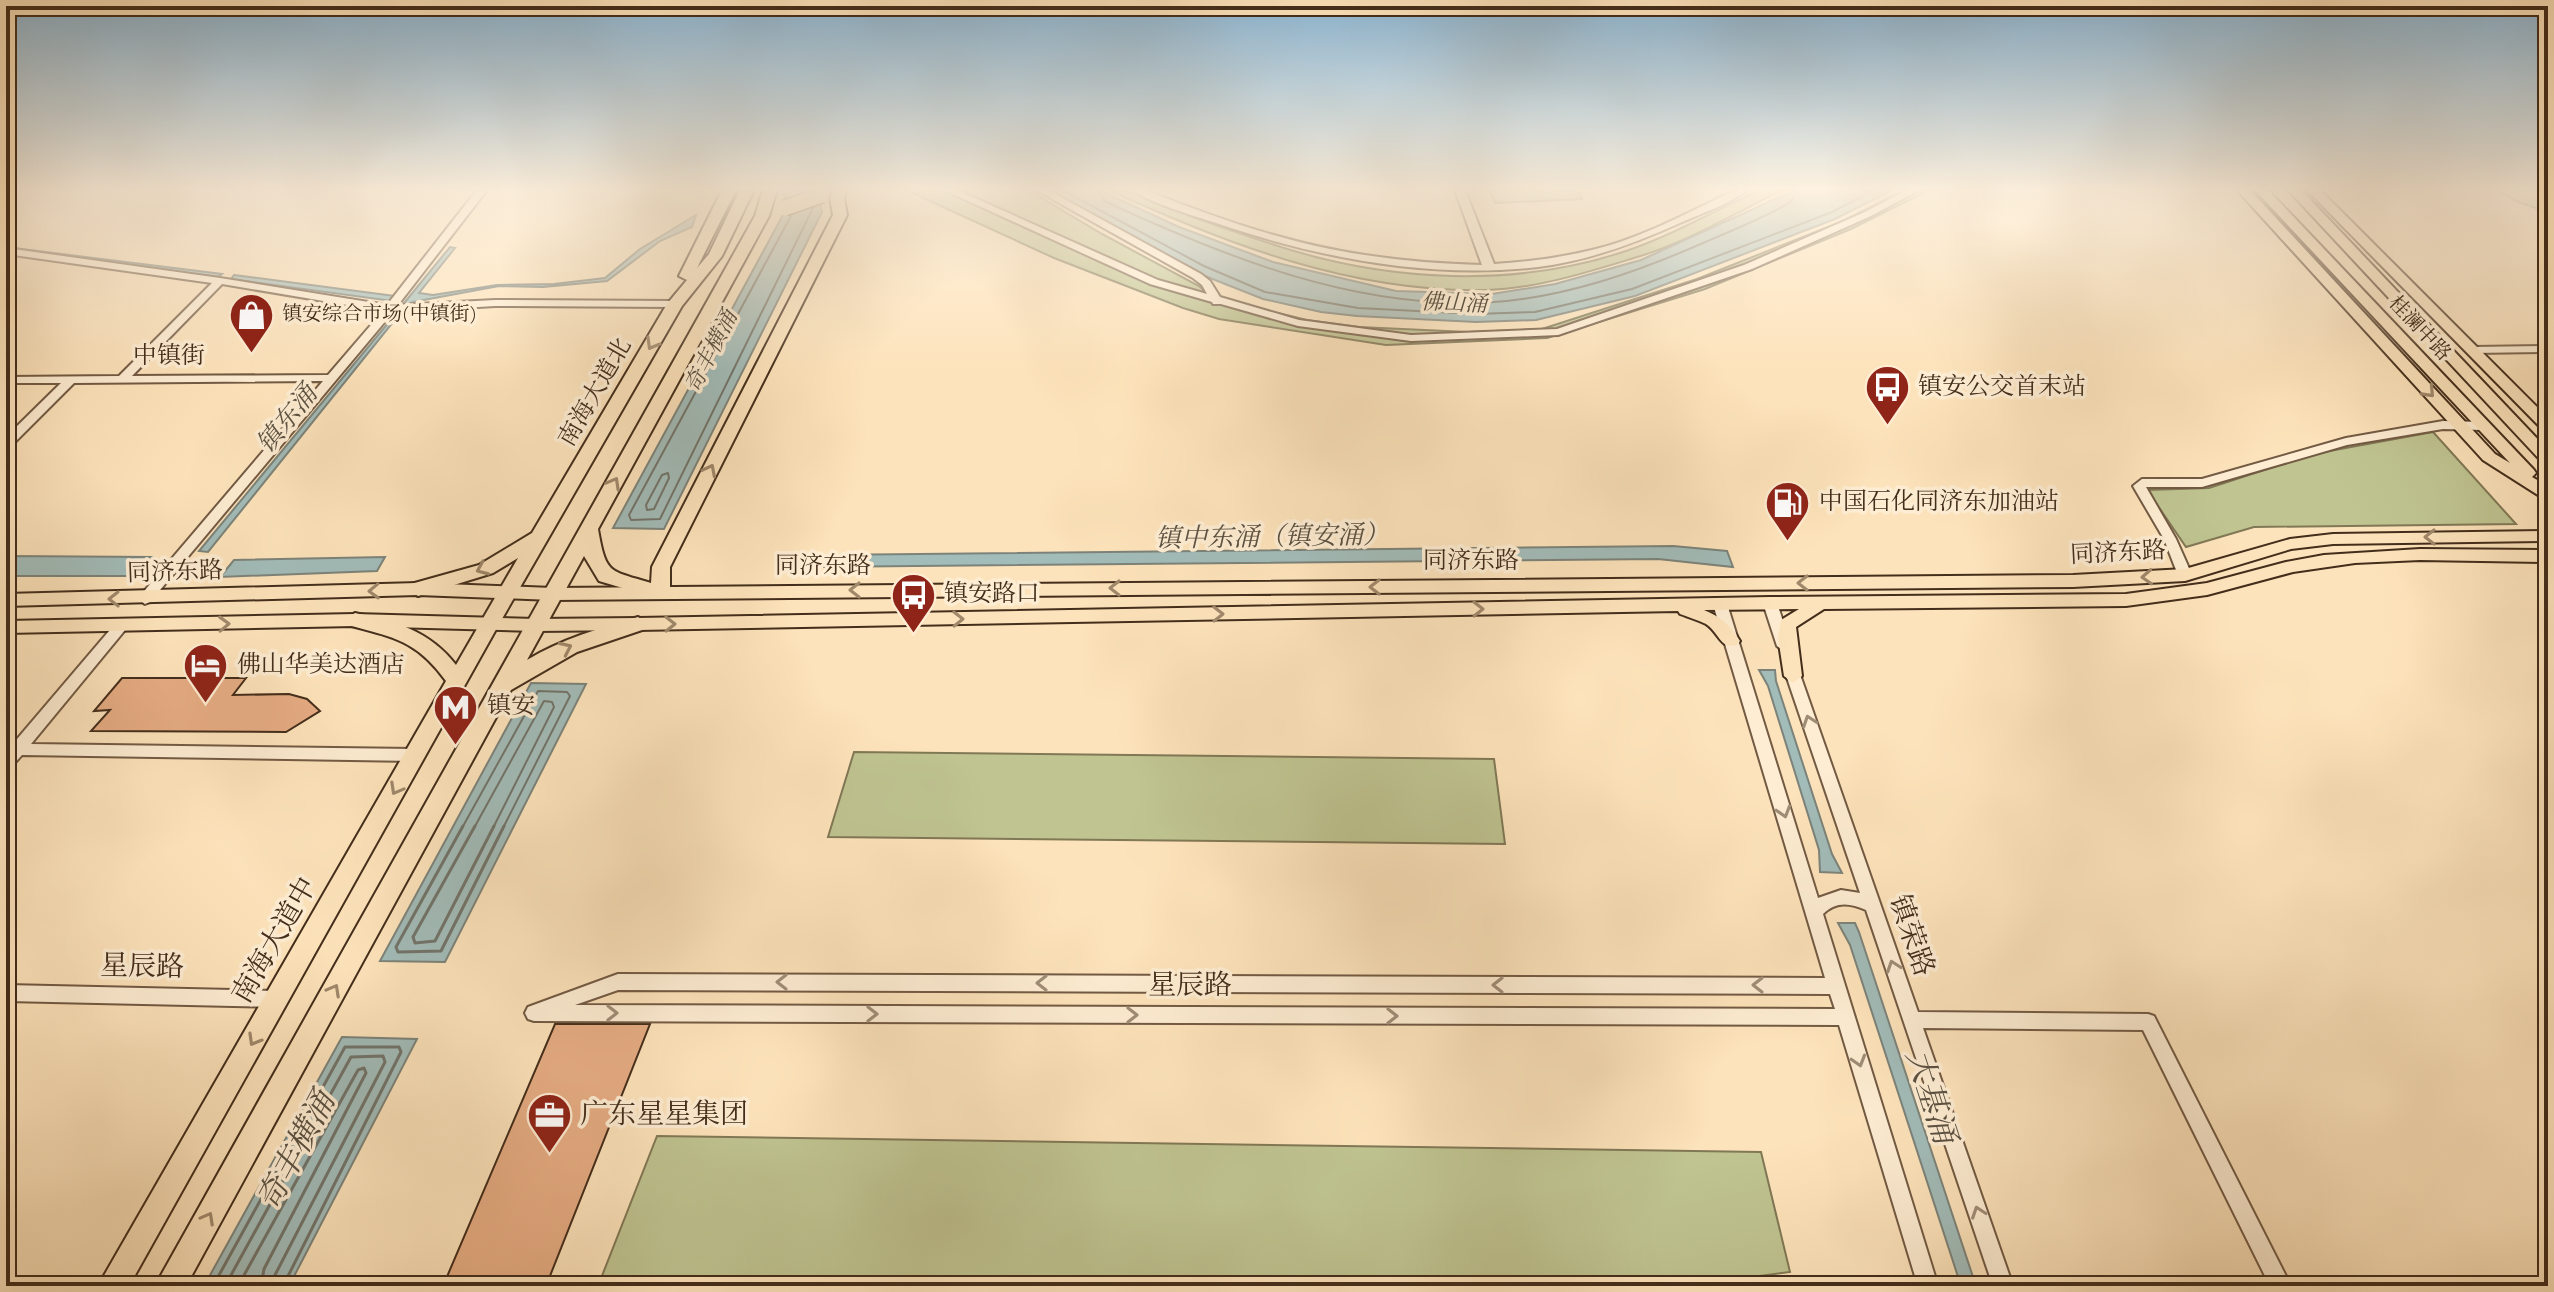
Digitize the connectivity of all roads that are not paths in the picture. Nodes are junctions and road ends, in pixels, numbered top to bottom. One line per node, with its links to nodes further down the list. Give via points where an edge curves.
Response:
1 (435, 250): 26 (street)
2 (699, 250): 21 (highway, via 685,279)
3 (718, 250): 21 (highway, 南海大道北)
4 (741, 250): 25 (highway)
5 (754, 250): 25 (highway, bridge, via 729,294)
6 (822, 250): 52 (highway, one-way to 6, via 661,567)
7 (1083, 250): 23 (street, via 1154,282)
8 (1150, 250): 23 (street, via 1197,276)
9 (1328, 250): 18 (street, via 1430,266)
10 (1483, 250): 18 (street)
11 (1601, 250): 18 (street)
12 (1786, 250): 23 (street, via 1558,332 1411,338 1298,323)
13 (2299, 250): 19 (main road)
14 (2318, 250): 22 (main road, 桂澜中路)
15 (2351, 250): 30 (main road, 桂澜中路)
16 (2373, 250): 29 (main road)
17 (6, 251): 20 (street)
18 (1490, 267)
19 (2315, 268): 22 (main road); 27 (main road); 31 (main road)
20 (220, 281): 26 (street); 35 (street)
21 (691, 285): 24 (highway, 南海大道北)
22 (2356, 291): 27 (main road, 桂澜中路)
23 (1217, 302)
24 (675, 304): 26 (street, via 495,303); 44 (highway, 南海大道北, one-way to 44)
25 (712, 305): 43 (highway, one-way to 25)
26 (390, 309): 33 (street)
27 (2388, 325): 32 (main road, 桂澜中路)
28 (2548, 349): 29 (street)
29 (2473, 350): 30 (main road); 39 (main road)
30 (2447, 351): 41 (main road, 桂澜中路)
31 (2393, 353): 32 (main road); 37 (main road, one-way to 37)
32 (2415, 353): 38 (main road, 桂澜中路)
33 (332, 378): 35 (street, 中镇街); 54 (street)
34 (72, 379): 35 (street, 中镇街); 36 (street, 中镇街); 40 (street)
35 (122, 379)
36 (6, 380)
37 (2459, 425): 38 (street); 42 (main road, via 2489,457); 49 (street, via 2346,442 2202,483 2142,483)
38 (2483, 426): 42 (main road, 桂澜中路)
39 (2548, 427)
40 (6, 444)
41 (2548, 459)
42 (2546, 493)
43 (589, 529): 52 (highway, via 594,561 606,576); 53 (highway)
44 (541, 536): 50 (highway, one-way to 50, via 486,569); 51 (highway, 南海大道北)
45 (2548, 536): 46 (main road, 同济东路)
46 (2508, 537): 47 (main road, via 2530,549); 49 (main road, 同济东路, one-way to 49, via 2290,544)
47 (2460, 554): 48 (main road, 同济东路); 58 (main road, 同济东路, via 2292,566 2234,583 2126,600)
48 (2548, 556)
49 (2185, 575): 52 (main road, 同济东路, one-way to 52, via 2073,581)
50 (418, 589): 51 (main road, 同济东路); 54 (main road, 同济东路, one-way to 54)
51 (508, 592): 53 (main road, 同济东路); 61 (highway, 南海大道北)
52 (660, 592): 53 (main road, 同济东路)
53 (553, 594): 63 (highway)
54 (145, 599): 55 (main road, 同济东路, one-way to 55)
55 (6, 600)
56 (1770, 603): 57 (main road, 同济东路); 58 (main road, 同济东路); 67 (street, 镇荣路)
57 (1720, 604): 59 (main road, 同济东路); 66 (street)
58 (1823, 604): 67 (main road, via 1787,624)
59 (1672, 606): 62 (main road, 同济东路, one-way to 59); 66 (main road, via 1715,621)
60 (355, 620): 61 (main road, 同济东路); 65 (main road, 同济东路, one-way to 60); 68 (highway, via 414,634 436,651)
61 (489, 624): 63 (main road, 同济东路); 68 (highway, 南海大道中)
62 (638, 624): 63 (main road, 同济东路); 69 (highway, one-way to 62, via 570,645)
63 (536, 625): 69 (highway)
64 (6, 627): 65 (main road, 同济东路)
65 (120, 627): 70 (street)
66 (1731, 641): 74 (street, one-way to 74)
67 (1793, 676): 73 (street, 镇荣路, one-way to 67)
68 (457, 681): 71 (highway, 南海大道中)
69 (502, 688): 81 (highway, one-way to 69)
70 (17, 749): 71 (street); 72 (street)
71 (415, 755): 77 (highway, 南海大道中, one-way to 77)
72 (6, 763)
73 (1873, 906): 74 (street, via 1835,897); 79 (street, 镇荣路, one-way to 73)
74 (1814, 913): 75 (street)
75 (1836, 986): 78 (street); 78 (street, 星辰路, one-way to 78, via 618,982 534,1013)
76 (6, 993): 77 (street, 星辰路)
77 (277, 999): 80 (highway, 南海大道中, one-way to 80)
78 (1846, 1017): 82 (street, one-way to 82)
79 (1912, 1020): 83 (street, 镇荣路, one-way to 79); 84 (street, via 2148,1022)
80 (113, 1286)
81 (170, 1286)
82 (1928, 1286)
83 (2003, 1286)
84 (2281, 1286)

